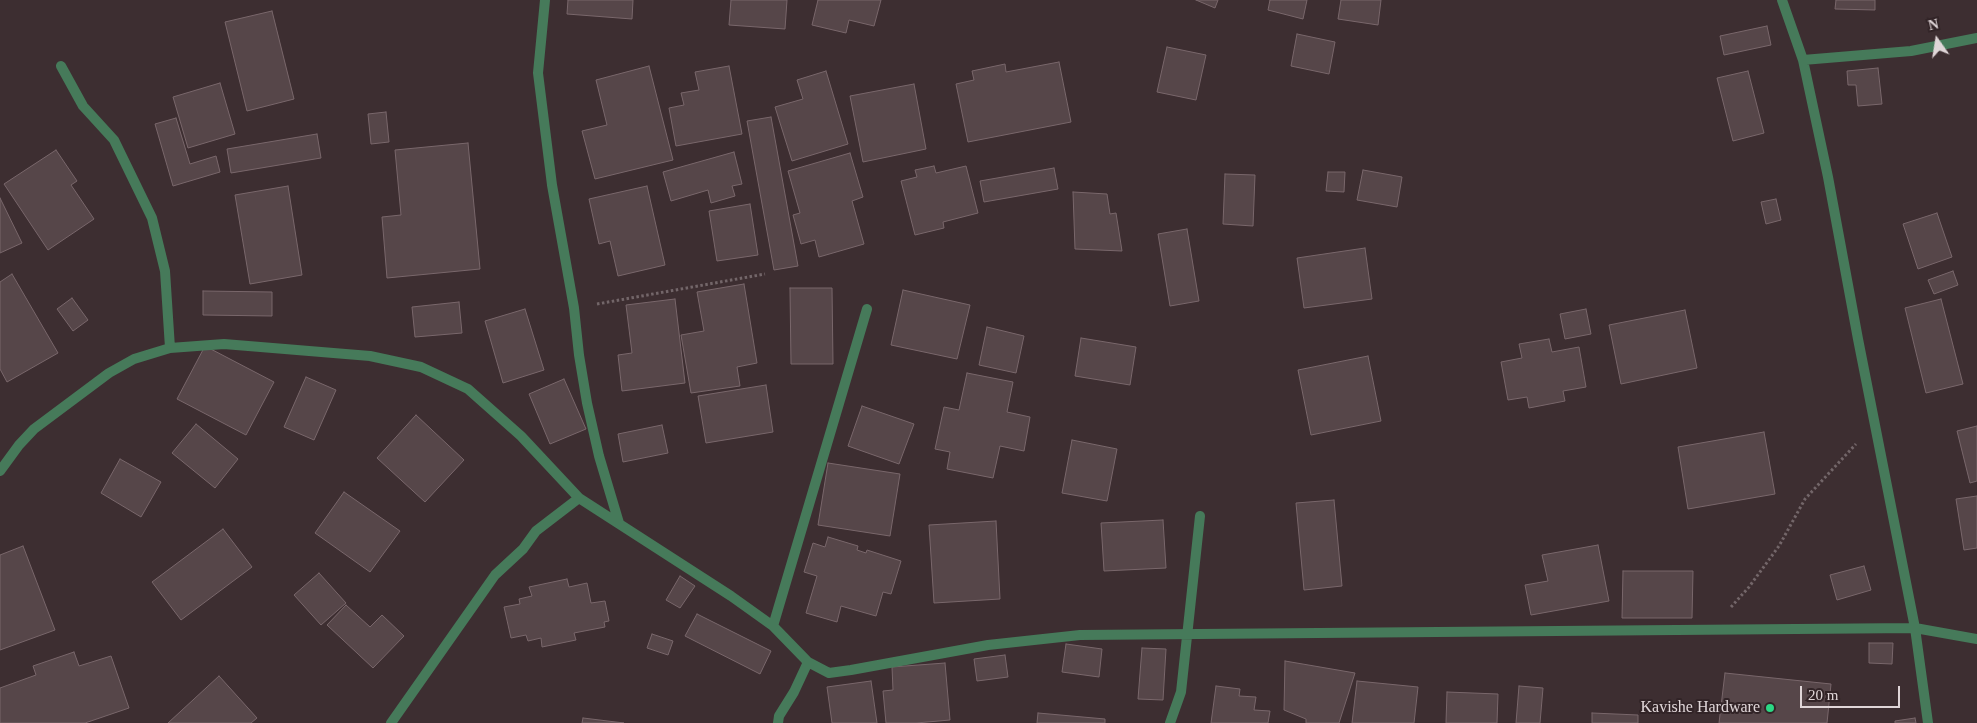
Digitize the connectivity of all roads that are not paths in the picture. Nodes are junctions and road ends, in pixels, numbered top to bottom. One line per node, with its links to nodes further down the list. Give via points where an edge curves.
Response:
1 (546, 0): 11 (street, via 538,73 552,185 587,402)
2 (1782, 0): 4 (street)
3 (1977, 38): 4 (street, via 1911,51)
4 (1803, 60): 13 (street)
5 (61, 66): 7 (street, via 83,106 114,140 152,218 165,271)
6 (868, 309): 12 (street)
7 (170, 348): 8 (street, via 134,359 55,411 19,445); 9 (street, via 224,344 370,356 421,367 468,388 522,436)
8 (0, 471)
9 (579, 498): 11 (street); 17 (street, via 536,531 524,549 495,575)
10 (1200, 516): 14 (street)
11 (619, 523): 12 (street)
12 (773, 626): 16 (street)
13 (1915, 628): 14 (street); 15 (street); 20 (street)
14 (1187, 634): 16 (street, via 1080,635 1024,641 829,673); 19 (street, via 1181,692)
15 (1977, 639)
16 (808, 662): 18 (street)
17 (391, 723)
18 (778, 723)
19 (1170, 723)
20 (1928, 723)

